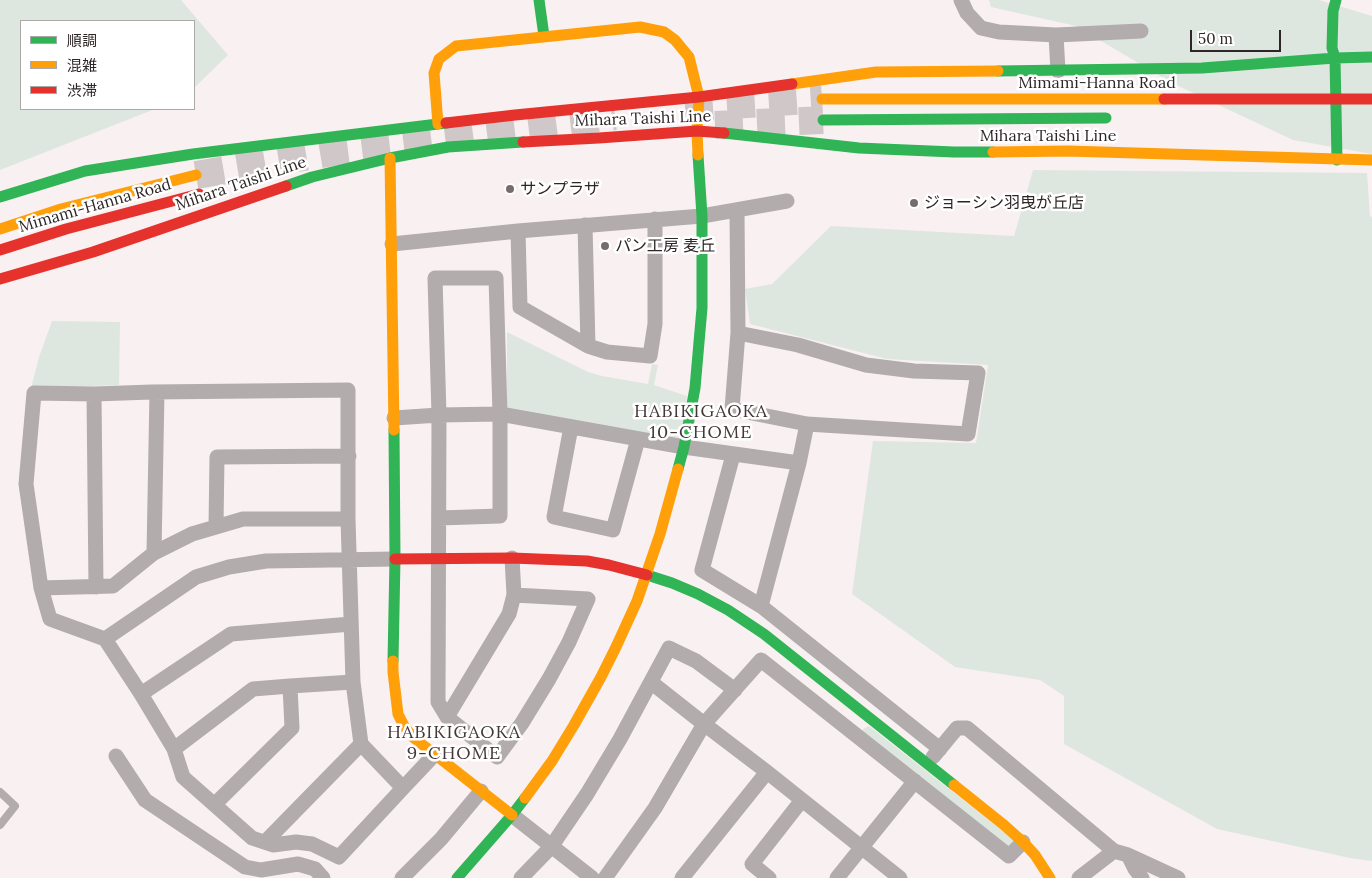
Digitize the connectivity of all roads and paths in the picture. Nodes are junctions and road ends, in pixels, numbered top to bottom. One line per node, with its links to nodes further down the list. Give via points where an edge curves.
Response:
1 (539, 0): 6 (main road)
2 (961, 0): 5 (street, via 967,13 981,28)
3 (1336, 0): 8 (main road, via 1332,48)
4 (1141, 31): 5 (street)
5 (1056, 35): 9 (street)
6 (544, 36): 10 (main road, via 640,27 664,32 689,57); 17 (main road, via 456,46 439,58 434,73)
7 (1372, 56): 8 (main road, Mihara Taishi Line)
8 (1335, 58): 9 (main road, Mihara Taishi Line, via 1202,68); 20 (main road)
9 (1058, 71): 10 (main road, Mihara Taishi Line, via 876,72)
10 (699, 97): 17 (main road, Mihara Taishi Line); 18 (main road)
11 (822, 99): 12 (main road, Mimami-Hanna Road)
12 (1372, 99)
13 (1113, 118): 16 (main road)
14 (1322, 118): 15 (main road)
15 (1352, 118)
16 (823, 120)
17 (438, 124): 24 (main road, Mihara Taishi Line, via 193,154 85,171)
18 (697, 131): 19 (main road, Mihara Taishi Line, via 448,147); 20 (main road, Mihara Taishi Line, via 859,148); 27 (main road)
19 (390, 158): 32 (main road); 34 (main road, Mihara Taishi Line, via 312,177 93,252)
20 (1337, 160): 21 (main road, Mihara Taishi Line)
21 (1372, 160)
22 (196, 175): 30 (main road, Mimami-Hanna Road, via 61,209)
23 (199, 194): 33 (main road, Mimami-Hanna Road)
24 (0, 197)
25 (787, 200): 26 (street)
26 (738, 210): 27 (street); 35 (street)
27 (702, 216): 28 (street); 45 (main road, via 699,349)
28 (655, 219): 29 (street); 36 (street, via 655,324 650,356 608,352)
29 (585, 225): 31 (street); 36 (street)
30 (0, 229)
31 (518, 230): 32 (street); 36 (street, via 520,307)
32 (392, 244): 41 (main road)
33 (0, 250)
34 (0, 279)
35 (738, 333): 42 (street, via 732,409); 42 (street, via 798,345 866,365 914,371 978,373 968,434)
36 (588, 346)
37 (157, 392): 38 (street); 47 (street, via 348,390); 52 (street)
38 (94, 394): 58 (street); 59 (street, via 34,393 26,484)
39 (500, 414): 40 (street); 40 (street, via 496,278 435,278); 43 (street); 50 (street, via 500,516)
40 (439, 415): 41 (street); 50 (street)
41 (394, 418): 56 (main road)
42 (807, 424): 48 (street)
43 (571, 427): 44 (street); 44 (street, via 554,517 613,530)
44 (638, 438): 45 (street)
45 (684, 447): 46 (street); 57 (main road)
46 (733, 455): 48 (street); 61 (street, via 702,570)
47 (348, 456): 49 (street); 51 (street, via 217,458)
48 (799, 463): 61 (street)
49 (348, 518): 51 (street, via 243,518); 55 (street)
50 (439, 518): 53 (street)
51 (216, 526): 52 (street)
52 (154, 553): 58 (street, via 113,586)
53 (439, 558): 54 (main road); 56 (main road); 69 (street, via 438,702)
54 (512, 558): 57 (main road, via 587,561); 60 (street)
55 (350, 559): 56 (street); 62 (street); 63 (street, via 266,561 196,577)
56 (395, 559): 76 (main road, via 393,672 398,714 414,738)
57 (646, 574): 70 (main road, via 698,594 728,610 764,634); 86 (main road, via 601,677 552,761)
58 (96, 587): 59 (street)
59 (42, 588): 63 (street, via 50,619)
60 (514, 595): 69 (street, via 509,614); 69 (street, via 588,599 549,679 497,757)
61 (761, 606): 75 (street)
62 (351, 624): 64 (street); 68 (street, via 231,634)
63 (105, 639): 68 (street)
64 (353, 682): 66 (street); 73 (street)
65 (652, 683): 67 (street, via 669,648 696,661); 71 (street); 90 (street, via 587,794)
66 (290, 686): 74 (street, via 253,689); 85 (street, via 292,728)
67 (735, 690): 71 (street); 72 (street, via 761,660)
68 (141, 694): 74 (street)
69 (447, 717)
70 (869, 718): 72 (street); 78 (main road)
71 (704, 724): 79 (street); 98 (street, via 655,808)
72 (855, 734): 80 (street)
73 (361, 744): 81 (street); 88 (street)
74 (174, 749): 85 (street, via 183,777)
75 (940, 749): 78 (street); 92 (street, via 957,728 967,728)
76 (434, 754): 81 (street); 82 (main road)
77 (116, 756): 93 (street, via 144,800 246,867 261,870 298,864 316,869)
78 (928, 764): 89 (main road)
79 (767, 772): 84 (street); 99 (street)
80 (915, 781): 89 (street, via 1009,856); 91 (street)
81 (404, 788): 88 (street, via 339,857 312,844 273,845)
82 (481, 791): 86 (main road); 94 (street)
83 (0, 792): 87 (lane, via 15,806)
84 (802, 800): 91 (street); 100 (street, via 752,864)
85 (215, 804): 88 (street, via 252,838)
86 (512, 815): 90 (street); 95 (main road)
87 (0, 825)
88 (265, 842)
89 (1023, 842): 103 (main road)
90 (551, 847): 96 (street); 97 (street)
91 (862, 848): 101 (street); 102 (street)
92 (1121, 853): 104 (street); 105 (street); 106 (street)
93 (323, 878)
94 (402, 878)
95 (456, 878)
96 (522, 878)
97 (592, 878)
98 (605, 878)
99 (682, 878)
100 (769, 878)
101 (837, 878)
102 (900, 878)
103 (1050, 878)
104 (1079, 878)
105 (1142, 878)
106 (1178, 878)

